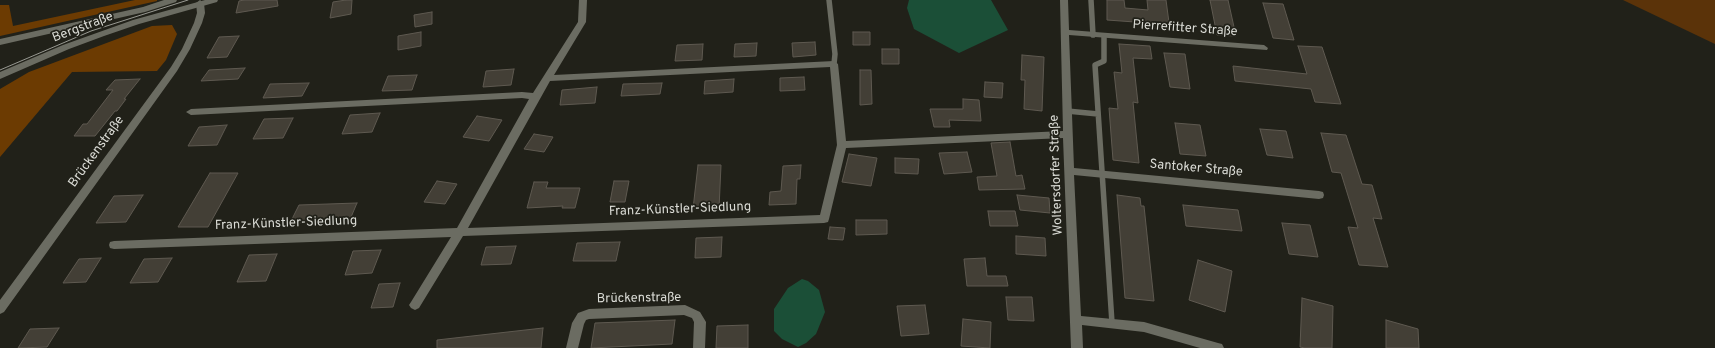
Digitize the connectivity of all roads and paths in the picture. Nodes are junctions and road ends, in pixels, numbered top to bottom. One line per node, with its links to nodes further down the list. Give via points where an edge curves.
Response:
1 (173, 0): 11 (street)
2 (214, 0): 7 (street, Bergstraße)
3 (583, 0): 15 (street, via 582,22)
4 (829, 0): 13 (lane)
5 (1064, 0): 8 (street, Woltersdorfer Straße)
6 (1091, 0): 9 (lane)
7 (200, 4): 14 (street, Bergstraße, via 101,34); 28 (street, Brückenstraße, via 202,13 186,50 174,69)
8 (1065, 32): 9 (street, Pierrefitter Straße); 17 (street, Woltersdorfer Straße)
9 (1093, 35): 10 (street, Pierrefitter Straße)
10 (1104, 36): 12 (street, Pierrefitter Straße); 19 (lane, via 1104,62 1095,65)
11 (0, 42)
12 (1264, 48)
13 (834, 64): 15 (street); 21 (street, Franz-Künstler-Siedlung)
14 (0, 76)
15 (548, 78): 16 (street)
16 (535, 97): 18 (street); 25 (street)
17 (1067, 111): 19 (lane); 20 (street, Woltersdorfer Straße)
18 (191, 112)
19 (1098, 114): 23 (lane)
20 (1068, 134): 21 (street); 22 (street, Woltersdorfer Straße)
21 (842, 145): 25 (street, Franz-Künstler-Siedlung, via 824,220)
22 (1069, 171): 23 (street, Santoker Straße); 29 (street, Woltersdorfer Straße)
23 (1103, 174): 24 (street, Santoker Straße); 30 (lane)
24 (1319, 195)
25 (460, 232): 26 (street, Franz-Künstler-Siedlung); 27 (street)
26 (114, 245)
27 (415, 305)
28 (0, 309)
29 (1076, 320): 30 (street); 33 (street, Woltersdorfer Straße)
30 (1112, 323): 34 (street, via 1144,327)
31 (572, 348): 32 (street, Brückenstraße, via 582,316 685,310 696,315 700,322)
32 (699, 348)
33 (1078, 348)
34 (1218, 348)

